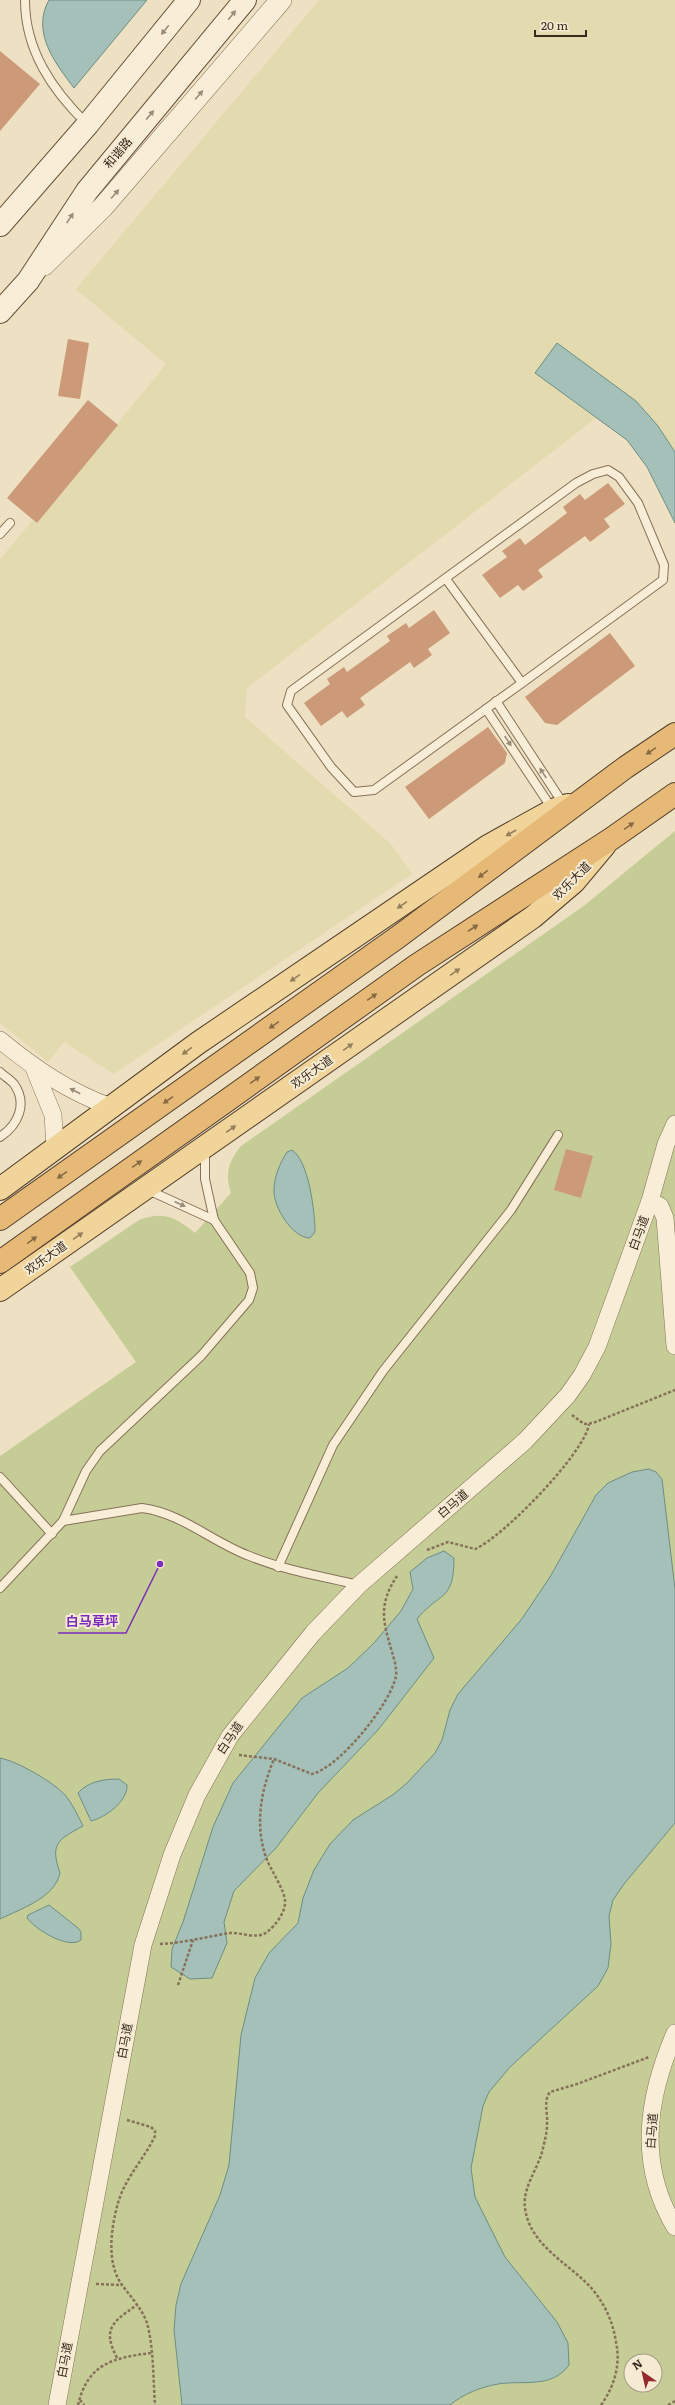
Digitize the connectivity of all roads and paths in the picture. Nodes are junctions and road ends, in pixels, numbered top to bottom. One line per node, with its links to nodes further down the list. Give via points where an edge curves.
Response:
1 (25, 0): 5 (lane, via 29,32 42,67 60,96)
2 (189, 0): 5 (main road, one-way to 5)
3 (245, 0): 8 (main road, 和谐路, one-way to 3, via 87,191)
4 (281, 0): 8 (street, one-way to 4, via 103,207)
5 (88, 124): 6 (main road, via 72,134); 7 (main road)
6 (0, 214)
7 (0, 225)
8 (28, 281): 9 (main road, 和谐路)
9 (2, 306)
10 (10, 523): 11 (lane)
11 (0, 534)
12 (446, 579): 13 (lane); 13 (lane, via 576,484 593,474 608,470 619,477 638,503 664,565 663,580); 15 (lane, via 291,691 287,705 331,767 354,792 374,790)
13 (522, 682): 14 (lane)
14 (496, 701): 15 (lane); 18 (lane, one-way to 14)
15 (486, 709): 18 (lane, one-way to 18)
16 (675, 734): 18 (highway, one-way to 18)
17 (675, 794): 19 (highway, 欢乐大道, one-way to 17)
18 (567, 805): 23 (main road, one-way to 23, via 488,846 198,1043); 32 (highway, one-way to 32, via 398,937)
19 (610, 839): 28 (main road, 欢乐大道, one-way to 19, via 533,917 574,882); 34 (highway, 欢乐大道, one-way to 19, via 417,964)
20 (0, 1040): 21 (street)
21 (34, 1068): 23 (street, one-way to 21); 27 (street, via 53,1115)
22 (0, 1072): 26 (lane, via 14,1084 22,1102 18,1119)
23 (111, 1107): 27 (main road)
24 (675, 1124): 31 (street, 白马道, via 666,1144)
25 (558, 1135): 44 (lane, via 511,1210 383,1371 333,1445)
26 (0, 1137)
27 (55, 1147): 29 (main road)
28 (206, 1147): 30 (main road, 欢乐大道); 33 (lane, via 205,1179)
29 (0, 1189)
30 (146, 1190): 33 (lane, one-way to 33); 35 (main road, 欢乐大道, one-way to 30)
31 (650, 1201): 36 (street, 白马道, via 660,1206 665,1218); 38 (street, 白马道, via 597,1347 582,1375)
32 (0, 1219)
33 (214, 1220): 41 (lane, via 250,1273 253,1288 249,1300 201,1356 100,1451 86,1471)
34 (0, 1262)
35 (0, 1290)
36 (675, 1346)
37 (675, 1390): 39 (path)
38 (560, 1404): 39 (path, via 579,1422); 46 (street, 白马道, via 525,1441)
39 (588, 1424): 43 (path, via 585,1436 569,1461 498,1535 475,1548 448,1542)
40 (0, 1477): 42 (lane)
41 (63, 1521): 42 (lane); 44 (lane, via 142,1508 158,1511 245,1555)
42 (52, 1534): 47 (lane)
43 (424, 1552)
44 (278, 1567): 46 (lane)
45 (398, 1573): 49 (path, via 388,1593 383,1621 396,1675 377,1713 348,1750 319,1772 310,1774)
46 (359, 1585): 55 (street, 白马道, via 313,1633 244,1717 218,1755 197,1795 172,1855 143,1945)
47 (0, 1588)
48 (239, 1755): 49 (path)
49 (274, 1759): 50 (path, via 265,1781 260,1822 266,1858 285,1901 281,1916 267,1932 258,1936 232,1933)
50 (193, 1940): 51 (path); 52 (path)
51 (159, 1944)
52 (178, 1985)
53 (675, 2032): 54 (street, 白马道)
54 (667, 2056): 56 (street, 白马道, via 659,2081 648,2139 658,2192); 68 (path, via 656,2055 550,2092 546,2103 547,2123 543,2151 525,2199 527,2217 543,2244 593,2290 613,2324 618,2358 617,2370 607,2397)
55 (111, 2115): 57 (street, 白马道); 58 (path, via 151,2127 155,2133 151,2145 128,2180 116,2213 112,2259)
56 (675, 2227)
57 (79, 2284): 58 (path); 64 (street, 白马道)
58 (122, 2285): 59 (path)
59 (137, 2305): 60 (path, via 147,2324); 61 (path, via 118,2318 109,2330 110,2344)
60 (151, 2353): 61 (path); 67 (path)
61 (117, 2358): 62 (path, via 94,2371)
62 (80, 2400): 65 (path); 66 (path)
63 (675, 2401): 69 (path)
64 (56, 2405)
65 (78, 2405)
66 (84, 2405)
67 (155, 2405)
68 (601, 2405)
69 (668, 2405)

